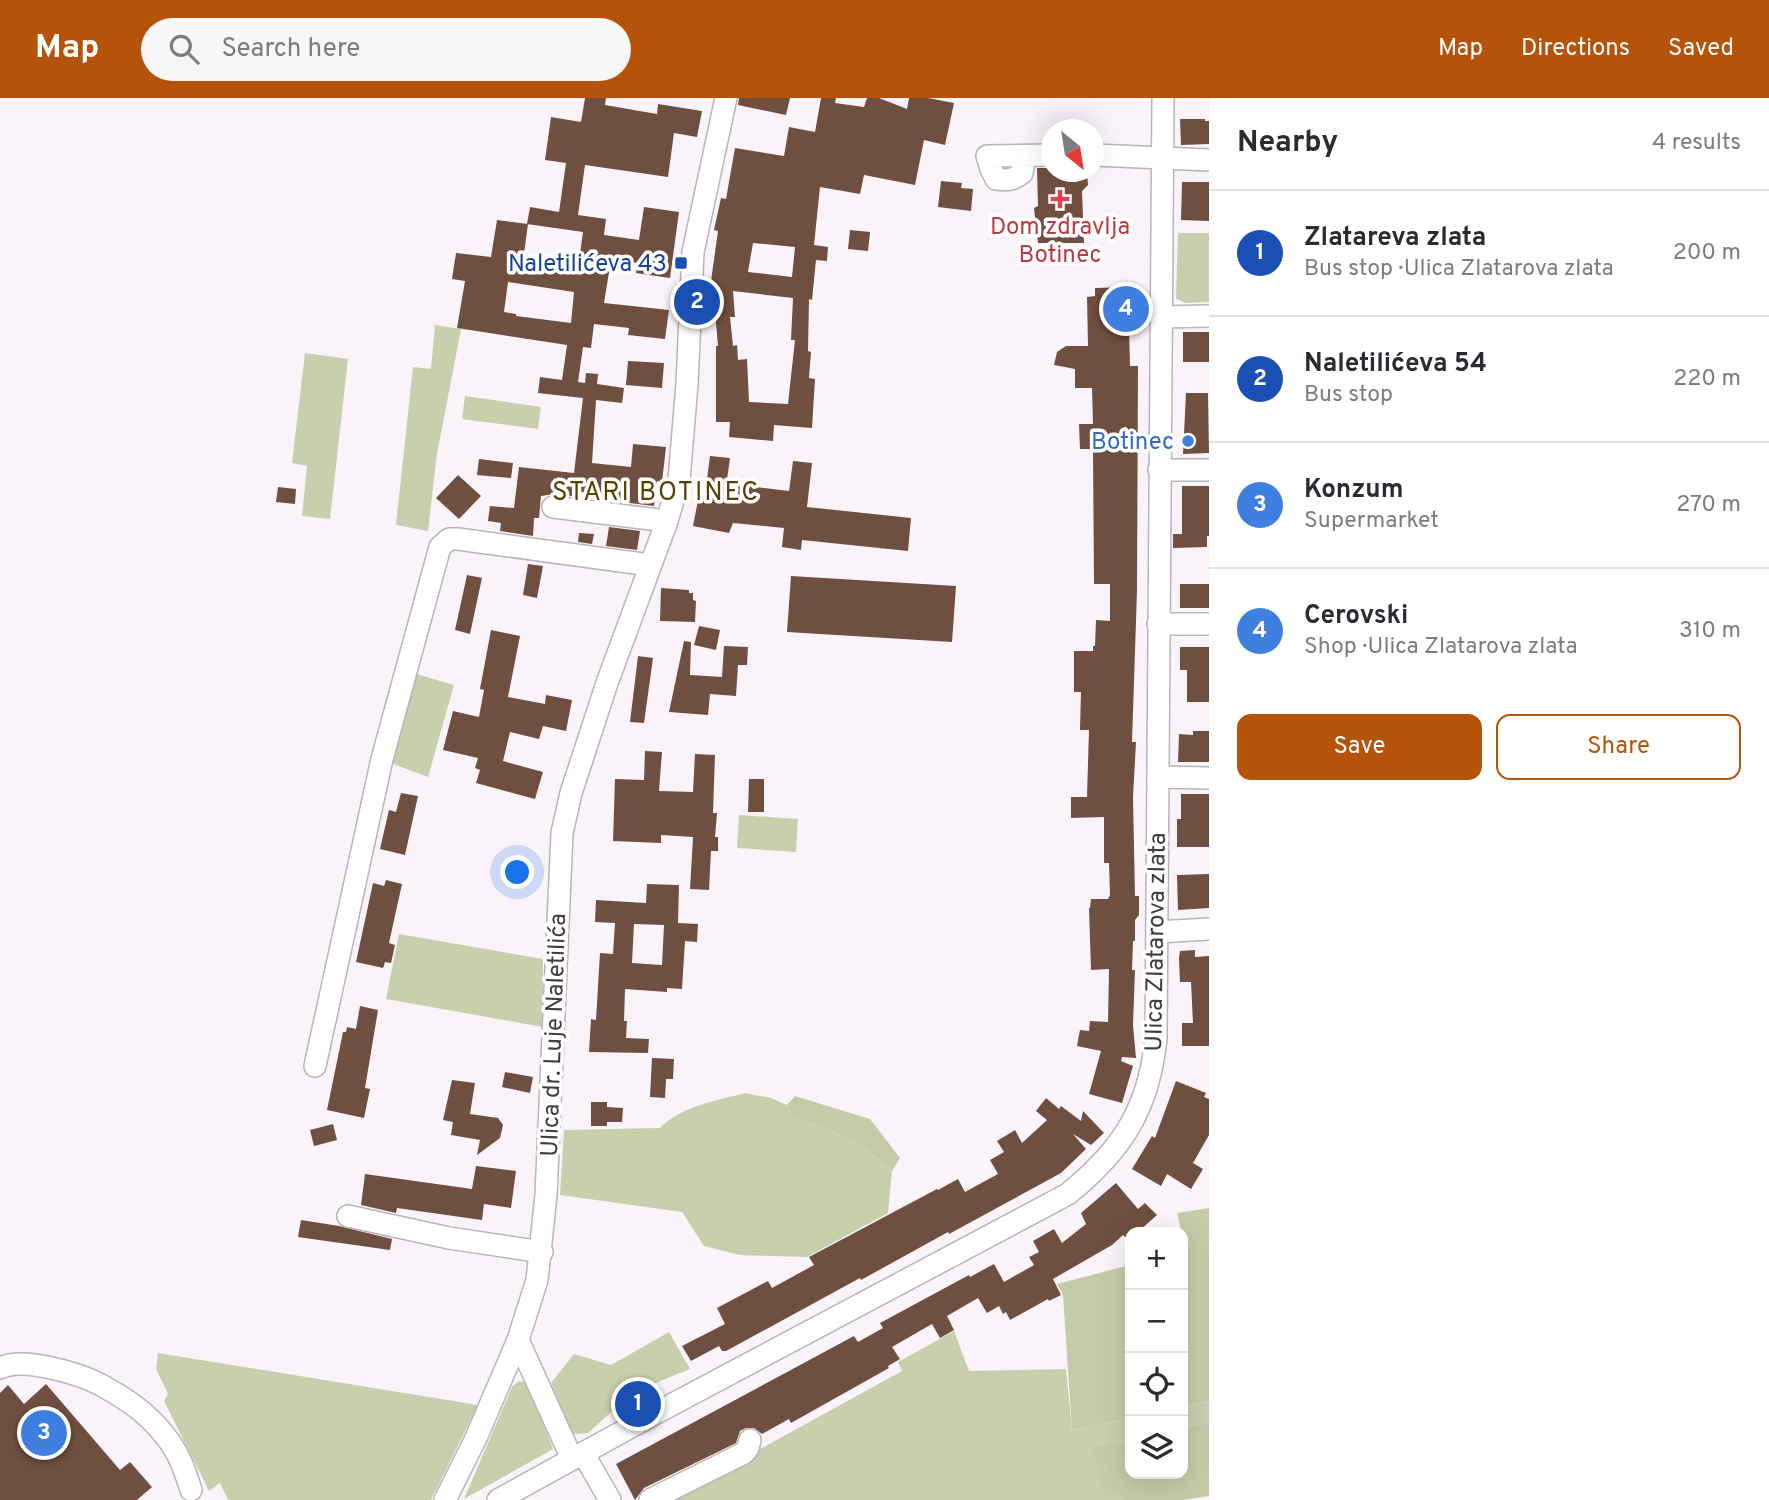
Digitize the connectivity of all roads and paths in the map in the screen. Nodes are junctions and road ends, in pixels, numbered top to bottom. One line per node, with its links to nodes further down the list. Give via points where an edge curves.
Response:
1 (726, 98): 13 (street, Ulica dr. Luje Naletilića, via 693,251 682,457)
2 (1163, 98): 6 (street, Ulica Zlatarova zlata)
3 (1041, 155): 4 (street)
4 (1025, 156)
5 (1104, 156): 6 (street)
6 (1162, 159): 7 (street); 9 (street, Ulica Zlatarova zlata)
7 (1209, 160)
8 (1209, 316): 9 (street)
9 (1160, 317): 10 (street, Ulica Zlatarova zlata)
10 (1159, 470): 11 (street); 15 (street, Ulica Zlatarova zlata)
11 (1209, 470)
12 (553, 507): 13 (street)
13 (667, 522): 14 (street, Ulica dr. Luje Naletilića)
14 (650, 565): 21 (street, via 458,538 440,547 382,759); 23 (street, Ulica dr. Luje Naletilića, via 607,683 562,833)
15 (1158, 624): 16 (street); 17 (street, Ulica Zlatarova zlata)
16 (1209, 624)
17 (1158, 777): 18 (street); 20 (street, Ulica Zlatarova zlata)
18 (1209, 778)
19 (1209, 929): 20 (street)
20 (1157, 932): 27 (street, Ulica Zlatarova zlata, via 1156,1038 1150,1075 1125,1134 1088,1177 1047,1206)
21 (315, 1066)
22 (348, 1216): 23 (street)
23 (542, 1252): 24 (street, Ulica dr. Luje Naletilića)
24 (518, 1340): 27 (street); 29 (street, Ulica dr. Luje Naletilića)
25 (0, 1368): 28 (street, via 19,1363 51,1368 106,1387 144,1413 166,1437)
26 (750, 1440): 32 (street, via 744,1453)
27 (578, 1456): 30 (street, Ulica Zlatarova zlata); 31 (street)
28 (191, 1490)
29 (445, 1500)
30 (498, 1500)
31 (610, 1500)
32 (650, 1500)

